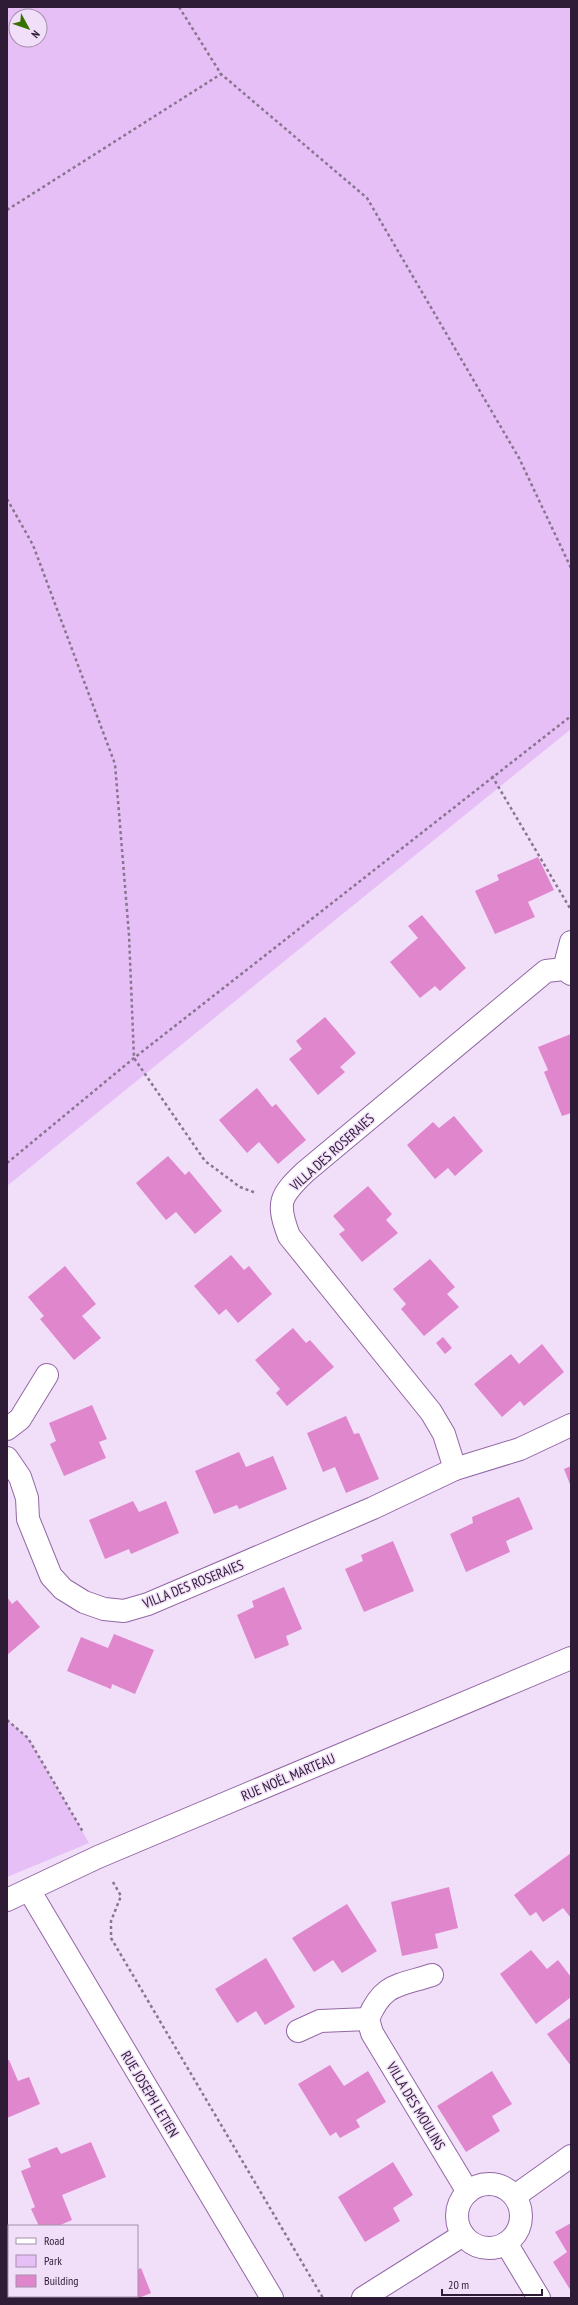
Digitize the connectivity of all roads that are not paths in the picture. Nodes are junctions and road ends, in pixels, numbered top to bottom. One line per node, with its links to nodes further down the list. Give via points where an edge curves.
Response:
1 (571, 942): 2 (street, VILLA DES ROSERAIES)
2 (568, 971): 7 (street, VILLA DES ROSERAIES, via 546,971 305,1172 290,1186 281,1202 282,1219 289,1236 432,1412 444,1434)
3 (47, 1375): 5 (street, via 20,1419)
4 (571, 1425): 7 (street, VILLA DES ROSERAIES, via 520,1449)
5 (7, 1429)
6 (7, 1458): 7 (street, VILLA DES ROSERAIES, via 22,1484 27,1498 28,1519 51,1576 63,1589 84,1602 104,1609 124,1611 148,1604 373,1508)
7 (455, 1469)
8 (571, 1658): 9 (street, RUE NOËL MARTEAU, via 98,1857)
9 (29, 1890): 10 (street, RUE NOËL MARTEAU); 19 (street, RUE JOSEPH LETIEN)
10 (7, 1900)
11 (432, 1975): 12 (street, via 386,1990 375,2002)
12 (368, 2018): 13 (street, via 320,2021); 15 (street, VILLA DES MOULINS, via 372,2033)
13 (298, 2030)
14 (571, 2156): 16 (street)
15 (468, 2192): 16 (street, via 486,2184 496,2184 503,2186); 17 (street, via 461,2200 457,2211 457,2222)
16 (515, 2196): 18 (street, via 521,2213 520,2224)
17 (463, 2235): 18 (street, via 479,2246 491,2248); 20 (street)
18 (506, 2243): 21 (street)
19 (272, 2298)
20 (363, 2298)
21 (539, 2298)

